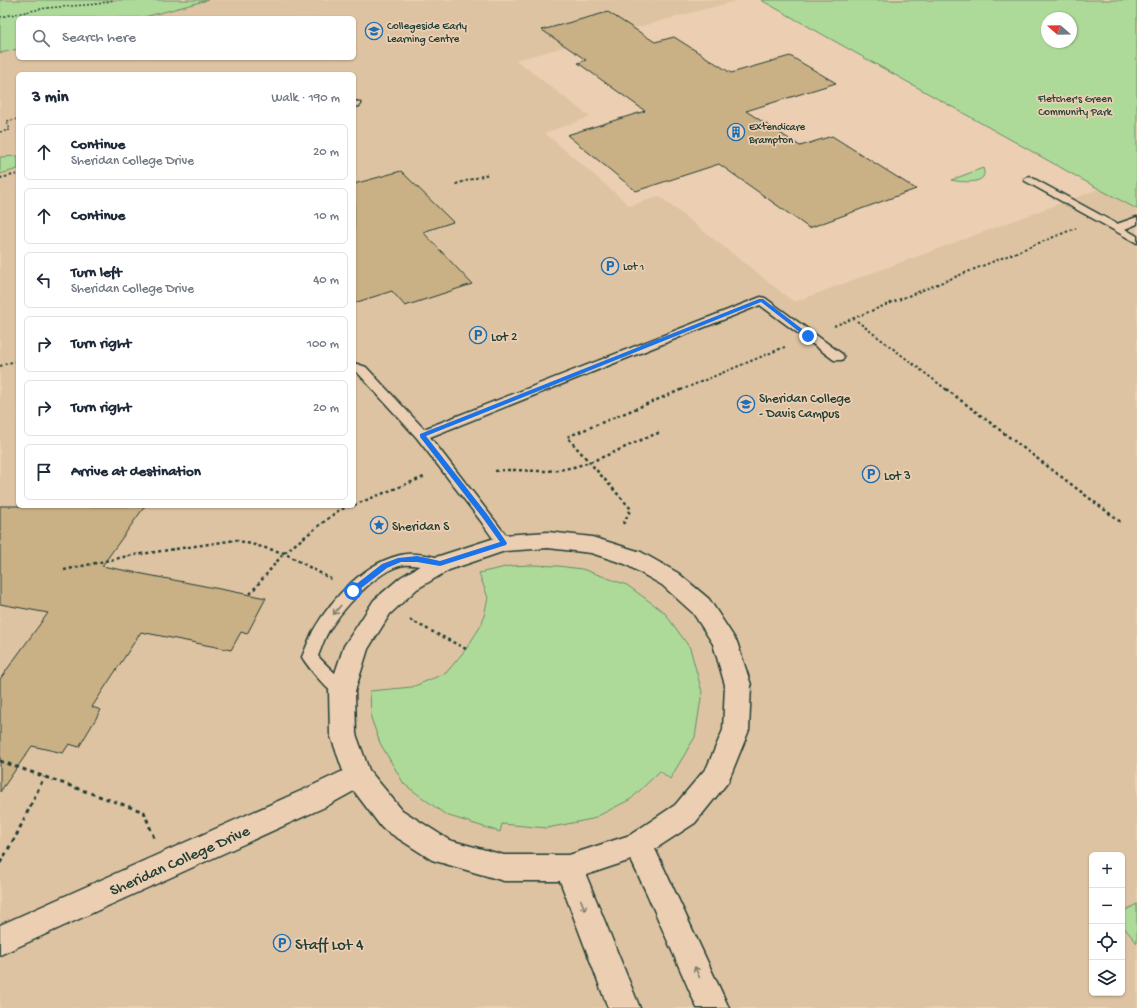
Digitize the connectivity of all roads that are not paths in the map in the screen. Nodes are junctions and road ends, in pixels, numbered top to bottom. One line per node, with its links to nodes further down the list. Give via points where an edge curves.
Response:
1 (1029, 179): 3 (lane)
2 (1137, 220): 3 (lane)
3 (1117, 228): 4 (lane)
4 (1137, 240)
5 (838, 357): 7 (lane, via 761,300)
6 (356, 368): 7 (lane, via 362,370)
7 (422, 435): 8 (lane)
8 (504, 543): 9 (street); 12 (street, via 548,540 592,545 633,558 670,578 701,606 725,642 738,685 736,730 718,774 685,814)
9 (440, 564): 10 (street, via 409,583 382,607 356,646); 10 (lane, one-way to 10, via 417,559 401,560 384,566 353,591 333,615 320,634 310,658)
10 (342, 691): 11 (street, via 343,734)
11 (358, 776): 13 (street, via 392,819 442,851 504,868); 14 (street, Sheridan College Drive, via 315,798)
12 (638, 846): 13 (street); 16 (street, one-way to 12)
13 (569, 868): 15 (street, one-way to 15)
14 (0, 940)
15 (624, 1008)
16 (713, 1008)

